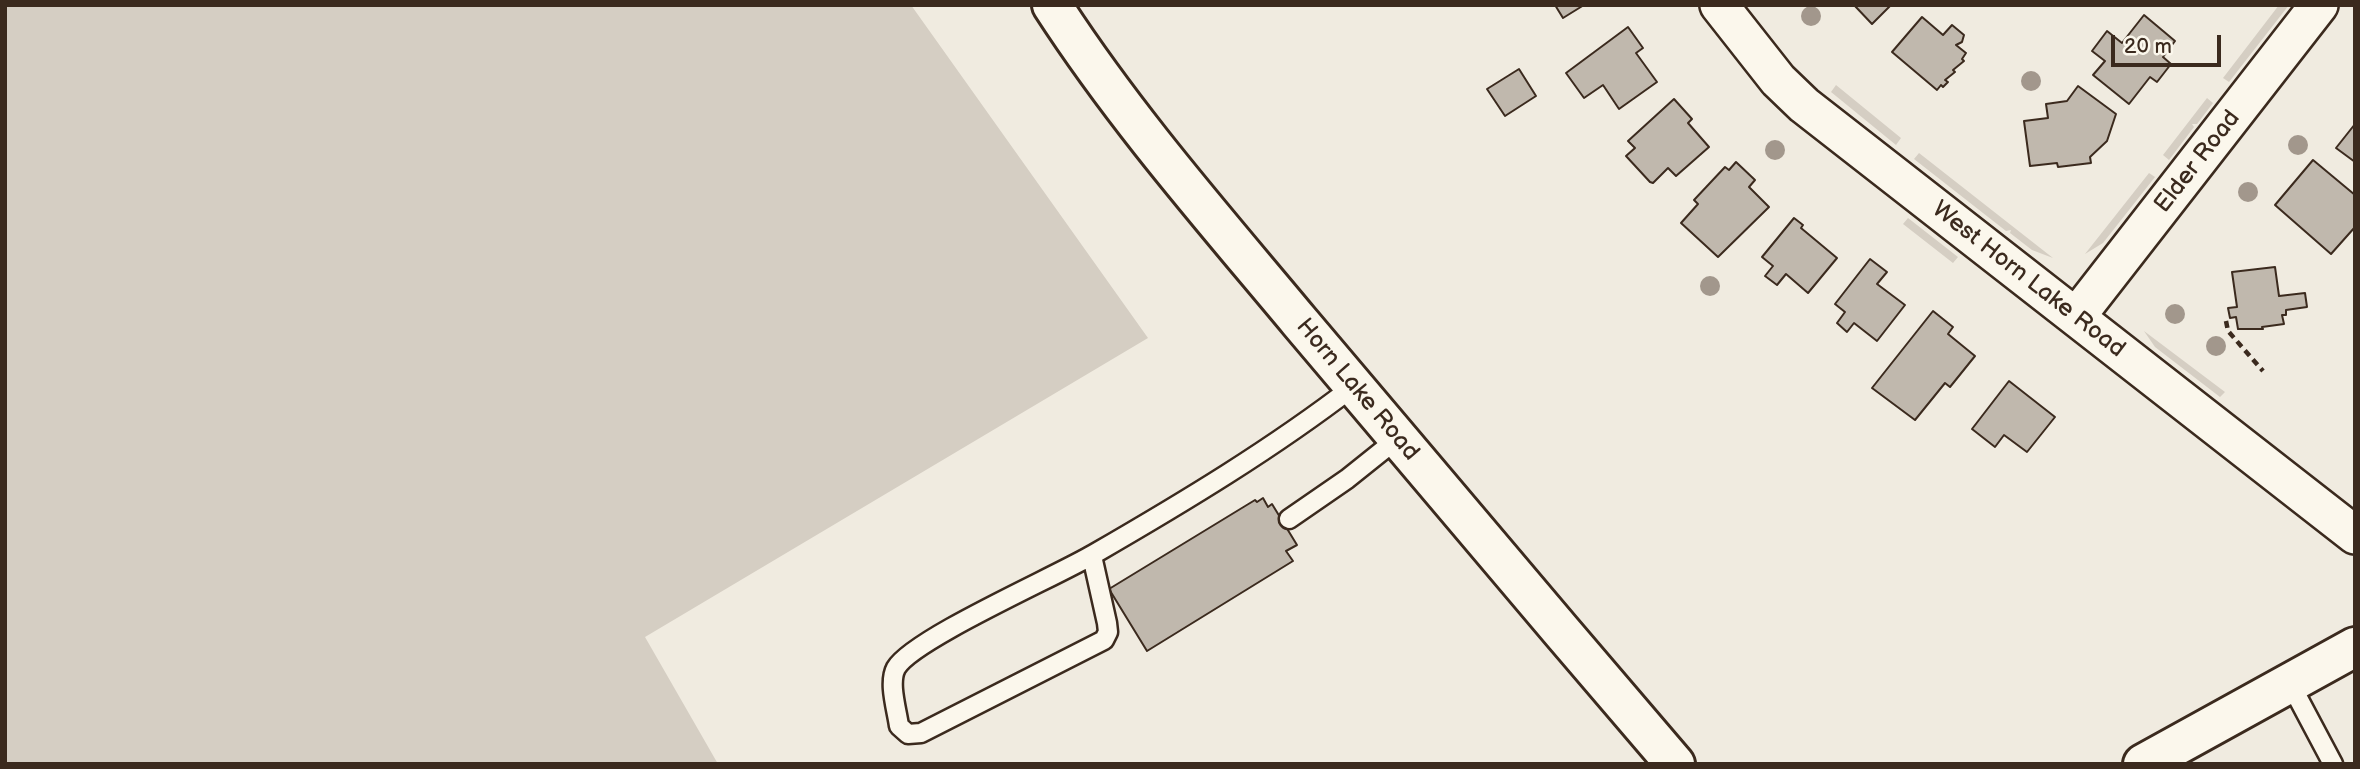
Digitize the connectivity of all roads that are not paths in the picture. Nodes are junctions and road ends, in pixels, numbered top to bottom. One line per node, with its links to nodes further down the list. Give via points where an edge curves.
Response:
1 (1052, 5): 5 (main road, Horn Lake Road, via 1112,93)
2 (1720, 5): 4 (street, West Horn Lake Road, via 1804,106)
3 (2319, 5): 4 (street, Elder Road)
4 (2076, 317): 8 (street, West Horn Lake Road)
5 (1354, 386): 6 (main road, Horn Lake Road); 9 (lane, via 1289,436)
6 (1397, 439): 7 (lane); 12 (main road, Horn Lake Road)
7 (1289, 519)
8 (2355, 535)
9 (1092, 555): 9 (lane, via 905,658 893,682 899,726 908,734 921,733 1104,640 1107,623)
10 (2355, 647): 11 (main road)
11 (2290, 682): 13 (main road); 14 (lane)
12 (1675, 764)
13 (2143, 764)
14 (2333, 764)

